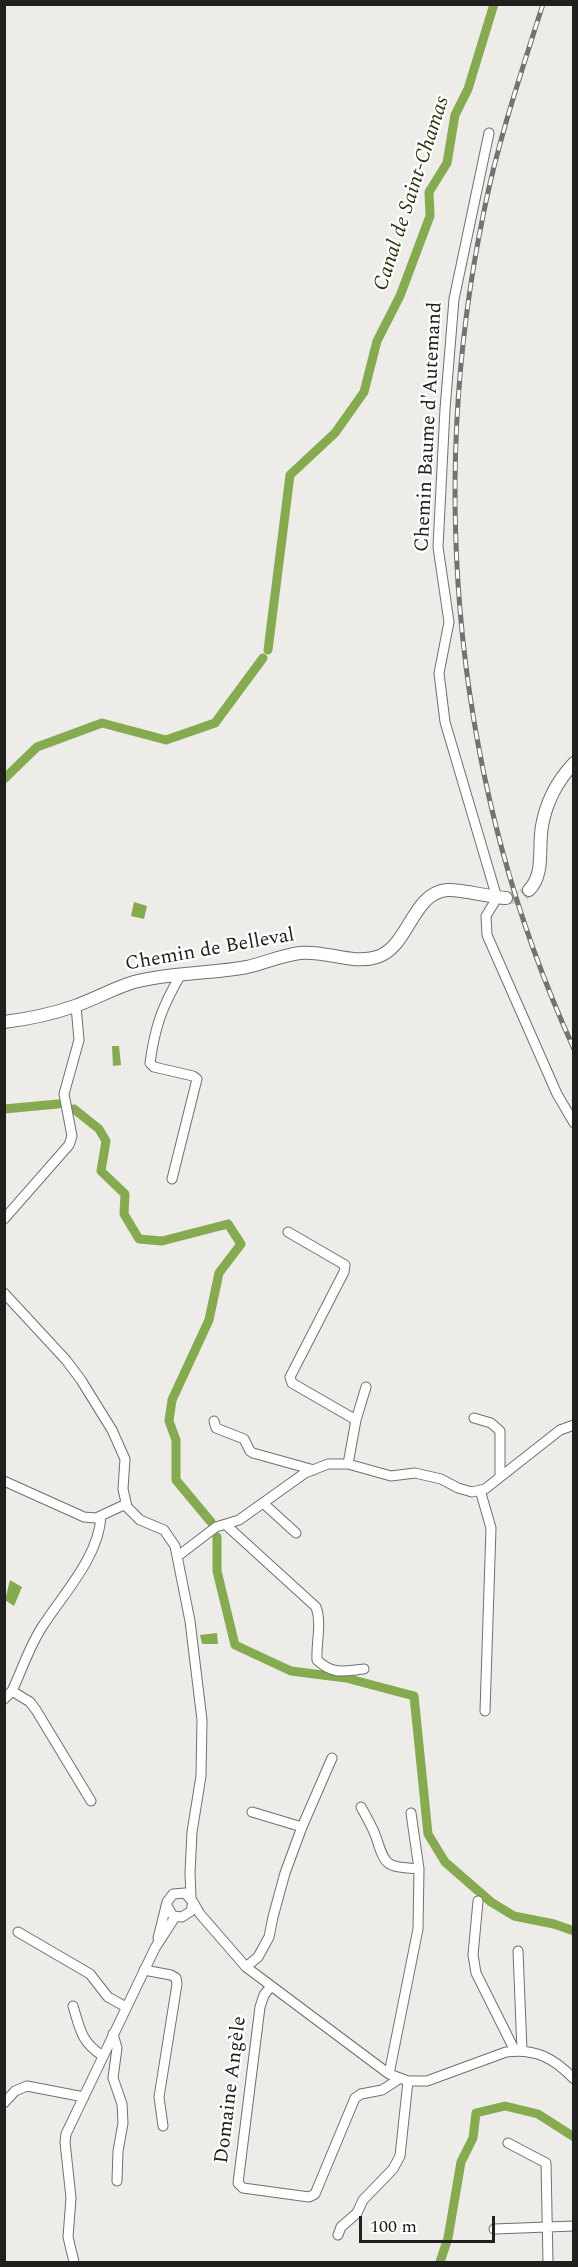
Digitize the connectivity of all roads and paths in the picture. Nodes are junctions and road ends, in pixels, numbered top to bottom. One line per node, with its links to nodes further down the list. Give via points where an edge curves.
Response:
1 (489, 133): 4 (street, Chemin Baume d'Autemand, via 454,299 438,547 449,622 438,673 445,722)
2 (573, 763): 3 (street, via 544,813 539,873)
3 (529, 890)
4 (501, 898): 5 (street, Chemin de Belleval, via 447,890 435,894 389,950 377,957 299,953 246,967); 8 (street, via 486,916 487,935 556,1094)
5 (181, 974): 6 (street, Chemin de Belleval, via 134,983); 9 (street, via 164,1004 150,1063 197,1079)
6 (76, 1006): 7 (street, Chemin de Belleval); 10 (street, via 79,1040 64,1094 72,1136 69,1145)
7 (4, 1022)
8 (573, 1123)
9 (172, 1179)
10 (4, 1219)
11 (288, 1232): 15 (street, via 340,1260 346,1269 290,1380)
12 (4, 1293): 24 (street, via 66,1360 112,1430 125,1459)
13 (366, 1387): 15 (street)
14 (474, 1418): 20 (street, via 491,1423 500,1431)
15 (356, 1420): 18 (street)
16 (214, 1421): 19 (street, via 216,1428 244,1439 253,1453)
17 (573, 1425): 20 (street, via 560,1430)
18 (348, 1464): 19 (street, via 328,1464); 22 (street, via 391,1476 415,1473 472,1492)
19 (314, 1470): 23 (street)
20 (500, 1477): 22 (street)
21 (4, 1481): 25 (street, via 84,1518)
22 (480, 1490): 32 (street, via 491,1528)
23 (263, 1503): 26 (street); 27 (street)
24 (126, 1504): 25 (street); 28 (street, via 140,1520 165,1530)
25 (101, 1516): 30 (street, via 96,1539 43,1625)
26 (226, 1526): 28 (street, via 216,1527); 29 (street, via 316,1607 317,1660 337,1672)
27 (296, 1533)
28 (178, 1556): 40 (street, via 202,1720 201,1776)
29 (364, 1670)
30 (12, 1691): 31 (street); 34 (street, via 36,1710)
31 (4, 1699)
32 (485, 1711)
33 (332, 1758): 38 (street)
34 (91, 1801)
35 (361, 1807): 39 (street, via 385,1861 394,1867)
36 (252, 1812): 38 (street)
37 (411, 1813): 39 (street)
38 (302, 1827): 51 (street, via 285,1873 269,1937 258,1957)
39 (419, 1869): 59 (street, via 418,1929)
40 (190, 1873): 41 (street); 42 (street)
41 (178, 1892): 42 (street); 44 (street, via 168,1898)
42 (192, 1900): 45 (street); 47 (street)
43 (477, 1901): 57 (street, via 473,1955 476,1973)
44 (167, 1906): 46 (street); 49 (street)
45 (188, 1914): 46 (street); 47 (street)
46 (175, 1917): 49 (street)
47 (205, 1920): 51 (street)
48 (18, 1932): 55 (street, via 90,1974 108,1997)
49 (155, 1948): 52 (street)
50 (518, 1951): 57 (street)
51 (246, 1967): 53 (street)
52 (144, 1970): 55 (street); 64 (street, via 171,1975 177,1984 159,2097)
53 (271, 1986): 59 (street); 61 (street, Domaine Angèle, via 264,1995 257,2028 238,2183 243,2188 309,2197 315,2194 355,2097)
54 (73, 2006): 58 (street, via 83,2038)
55 (126, 2007): 56 (street)
56 (113, 2034): 58 (street); 66 (street, via 117,2049 113,2078 122,2104 123,2123)
57 (518, 2050): 60 (street, via 551,2058); 61 (street, via 439,2078)
58 (103, 2055): 62 (street)
59 (389, 2074): 61 (street)
60 (573, 2079)
61 (404, 2080): 70 (street, via 400,2156)
62 (84, 2097): 63 (street, via 27,2086 15,2091); 71 (street, via 65,2142 71,2198 68,2237)
63 (4, 2103)
64 (163, 2126)
65 (508, 2143): 68 (street, via 546,2163)
66 (117, 2181)
67 (573, 2226): 68 (street)
68 (547, 2228): 69 (street); 72 (street)
69 (494, 2229)
70 (338, 2235)
71 (74, 2262)
72 (548, 2262)

